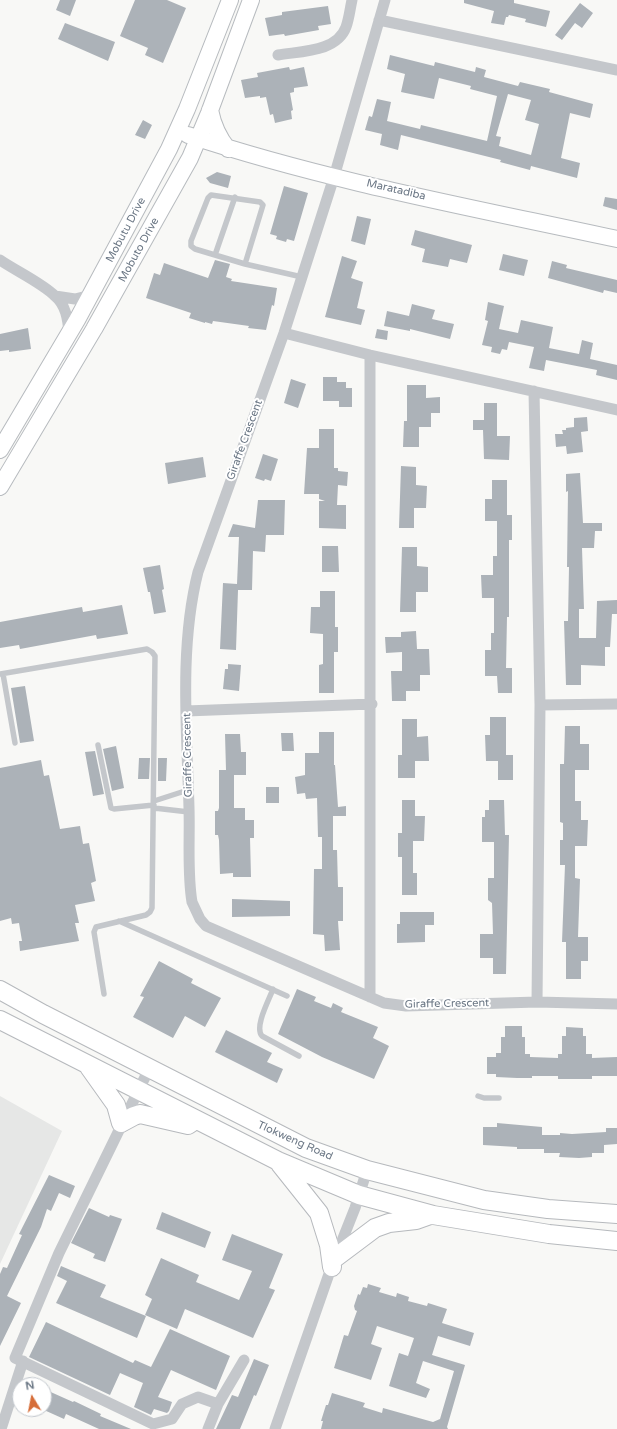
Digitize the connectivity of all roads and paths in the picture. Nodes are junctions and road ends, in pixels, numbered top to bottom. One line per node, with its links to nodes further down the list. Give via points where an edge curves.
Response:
1 (230, 0): 9 (main road, Mobutu Drive)
2 (251, 0): 8 (main road, Mobuto Drive)
3 (352, 0): 6 (street, via 346,27 339,40 331,45)
4 (385, 0): 5 (street, Giraffe Crescent)
5 (379, 20): 7 (street); 13 (street, Giraffe Crescent)
6 (278, 55)
7 (617, 70)
8 (210, 110): 10 (main road, Mobuto Drive); 11 (main road, via 216,132)
9 (177, 132): 10 (main road, Maratadiba); 20 (main road, Mobutu Drive)
10 (198, 139): 11 (main road, Maratadiba); 12 (main road, Mobuto Drive)
11 (228, 149): 12 (main road, via 201,154); 13 (main road, Maratadiba)
12 (186, 164): 28 (main road, Mobuto Drive, via 98,323)
13 (334, 177): 15 (main road, Maratadiba); 19 (street, Giraffe Crescent)
14 (235, 197): 16 (lane); 16 (lane, via 211,195 191,241 194,249); 18 (lane, via 260,202 263,205)
15 (617, 239)
16 (215, 255): 18 (lane)
17 (0, 260): 21 (street)
18 (245, 264): 19 (lane)
19 (302, 277): 23 (street, Giraffe Crescent)
20 (90, 295): 21 (street, via 75,299); 22 (main road, Mobutu Drive)
21 (55, 296): 22 (street, via 64,309)
22 (69, 333): 27 (main road, Mobutu Drive)
23 (284, 333): 24 (street); 33 (street, Giraffe Crescent, via 198,572 189,622)
24 (370, 355): 25 (street); 30 (street)
25 (534, 391): 26 (street); 32 (street)
26 (617, 410)
27 (0, 448)
28 (0, 487)
29 (2, 674): 34 (lane); 37 (lane, via 147,649 152,652 155,656)
30 (372, 704): 33 (street); 44 (street)
31 (617, 704): 32 (street)
32 (540, 705): 45 (street)
33 (186, 711): 36 (street, Giraffe Crescent)
34 (15, 743)
35 (98, 745): 37 (lane, via 111,808)
36 (188, 790): 37 (lane); 38 (street, Giraffe Crescent)
37 (154, 805): 38 (lane); 39 (lane, via 152,908 146,915)
38 (189, 812): 44 (street, Giraffe Crescent, via 191,894 195,911 206,926)
39 (119, 921): 40 (lane); 42 (lane, via 98,926 94,932)
40 (273, 989): 43 (lane); 48 (lane, via 260,1025 260,1033)
41 (0, 990): 50 (main road, Tlokweng Road)
42 (104, 994)
43 (287, 996)
44 (370, 997): 45 (street, Giraffe Crescent, via 384,1003 406,1006)
45 (537, 1002): 46 (street, Giraffe Crescent)
46 (617, 1004)
47 (0, 1020): 49 (main road)
48 (299, 1056)
49 (87, 1065): 51 (main road); 55 (main road, via 116,1105)
50 (149, 1069): 51 (street); 57 (main road, Tlokweng Road, via 306,1148)
51 (137, 1090): 54 (main road); 55 (street)
52 (478, 1096): 53 (lane)
53 (499, 1098)
54 (195, 1120): 55 (main road, via 188,1125 140,1114); 56 (main road)
55 (121, 1123): 64 (street, via 59,1253 18,1351 16,1358)
56 (278, 1161): 58 (main road); 62 (main road, via 319,1213)
57 (367, 1170): 58 (street); 60 (main road, Tlokweng Road, via 484,1200 548,1209)
58 (359, 1195): 59 (main road); 62 (street)
59 (433, 1214): 61 (main road, via 549,1234); 62 (main road, via 375,1228)
60 (617, 1214)
61 (617, 1241)
62 (333, 1263): 68 (street)
63 (244, 1360): 65 (street)
64 (23, 1361): 65 (street, via 153,1424 172,1419 182,1404 198,1397); 66 (street)
65 (218, 1404): 67 (street)
66 (1, 1429)
67 (208, 1429)
68 (275, 1429)

